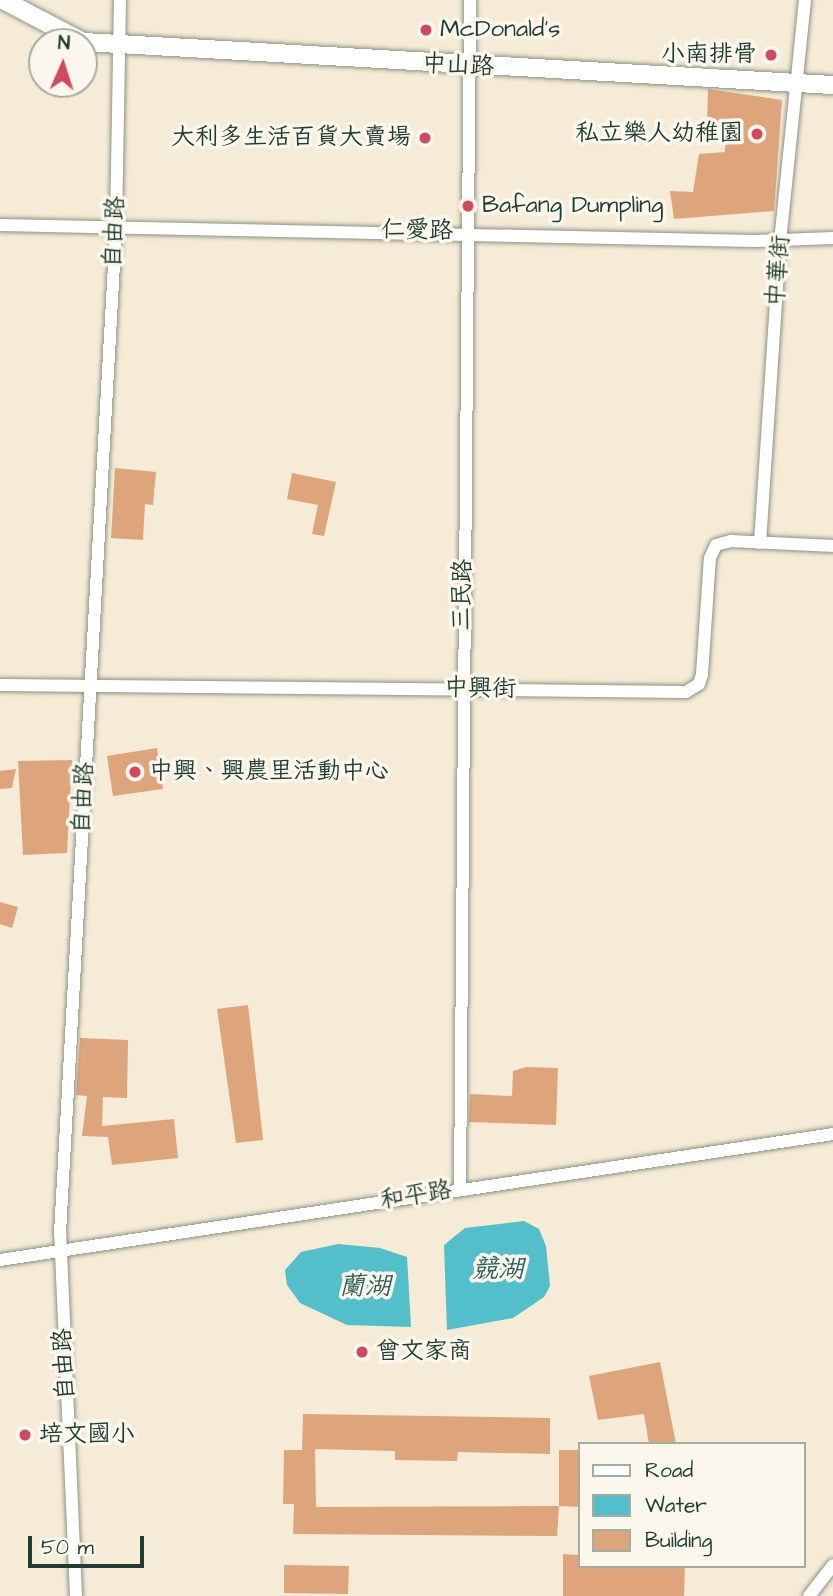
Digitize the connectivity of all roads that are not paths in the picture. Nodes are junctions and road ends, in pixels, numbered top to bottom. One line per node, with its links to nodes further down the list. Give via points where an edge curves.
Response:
1 (3, 0): 5 (main road, 中山路)
2 (120, 0): 7 (street, 自由路)
3 (470, 0): 8 (street, 三民路)
4 (805, 0): 9 (street, 中華街)
5 (56, 28)
6 (98, 44): 7 (main road, 中山路)
7 (122, 48): 8 (main road, 中山路); 12 (street, 自由路)
8 (466, 67): 9 (main road, 中山路); 13 (street, 三民路)
9 (798, 83): 10 (main road, 中山路); 15 (street, 中華街)
10 (833, 85)
11 (0, 225): 12 (street, 仁愛路)
12 (116, 227): 13 (street, 仁愛路); 19 (street, 自由路)
13 (464, 232): 15 (street, 仁愛路); 20 (street, 三民路)
14 (833, 238): 15 (street, 仁愛路)
15 (780, 242): 16 (street, 中華街)
16 (760, 542): 17 (street, 中興街); 20 (street, 中興街, via 723,542 712,550 702,674 694,690)
17 (833, 546)
18 (0, 685): 19 (street, 中興街)
19 (90, 686): 20 (street, 中興街); 23 (street, 自由路)
20 (462, 688): 22 (street, 三民路)
21 (833, 1134): 22 (street, 和平路)
22 (460, 1189): 23 (street, 和平路)
23 (61, 1250): 24 (street, 和平路); 26 (street, 自由路)
24 (0, 1260)
25 (833, 1565): 27 (street)
26 (76, 1596)
27 (810, 1596)

